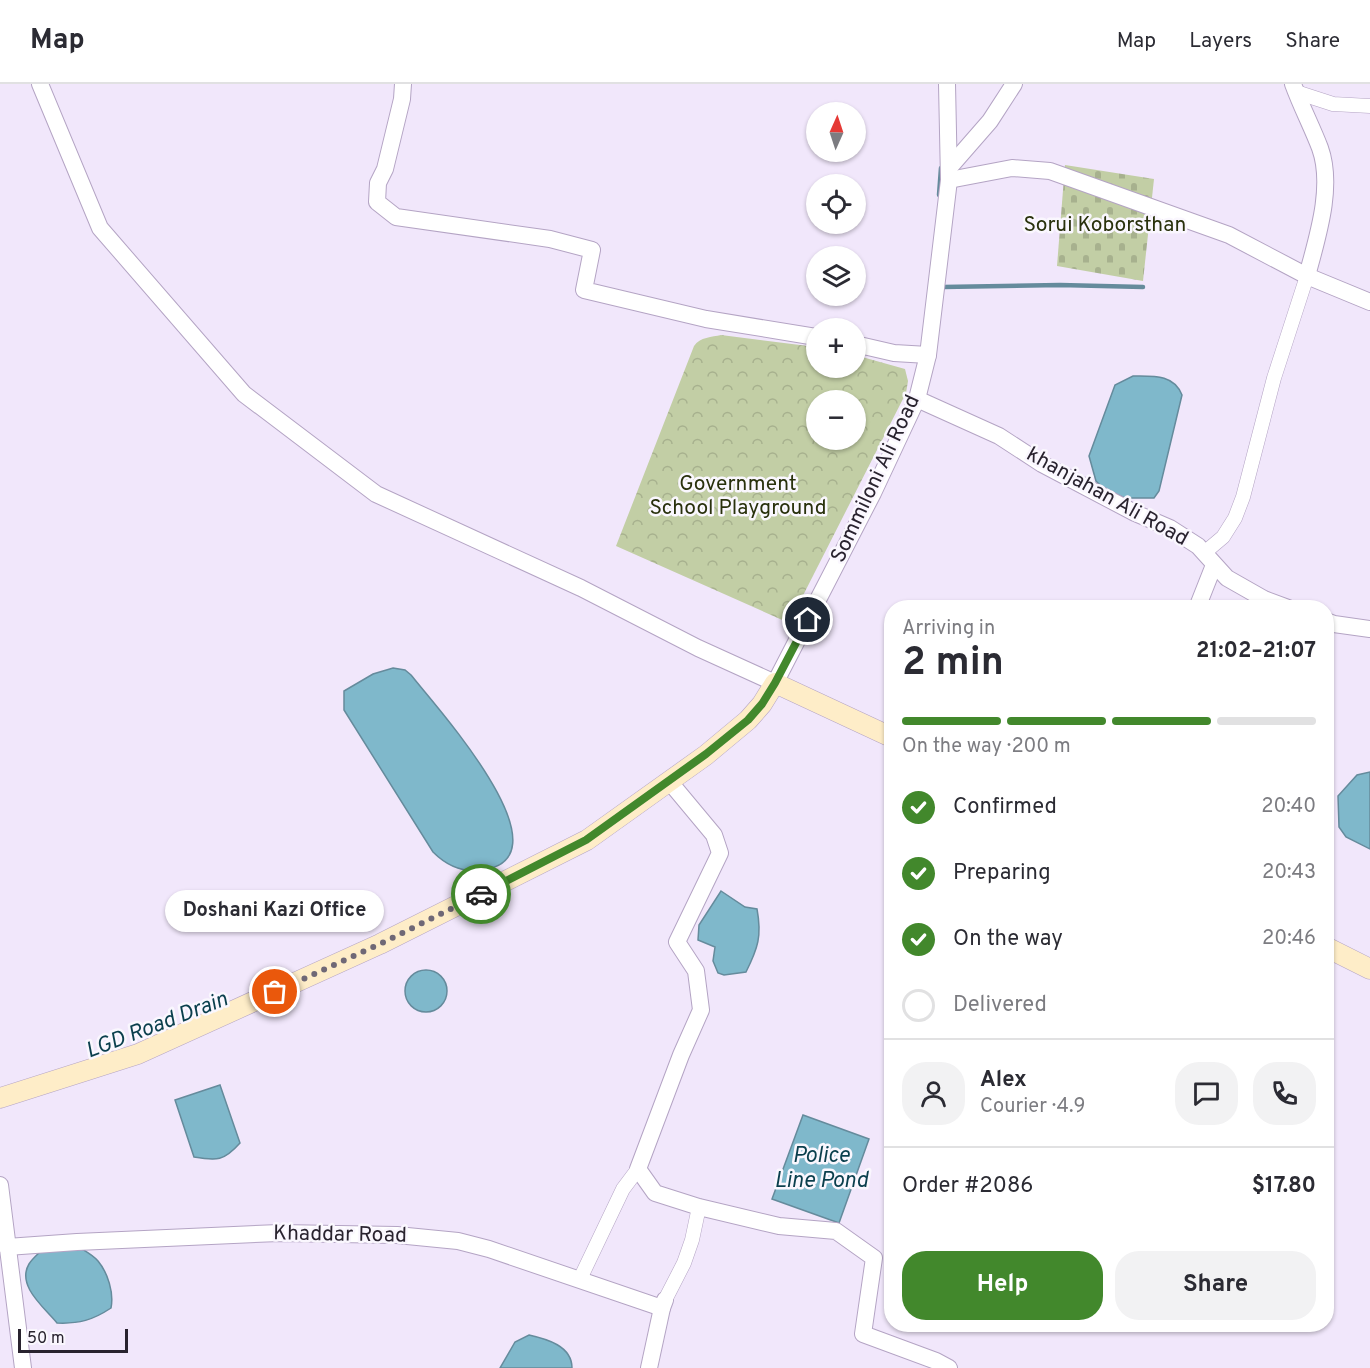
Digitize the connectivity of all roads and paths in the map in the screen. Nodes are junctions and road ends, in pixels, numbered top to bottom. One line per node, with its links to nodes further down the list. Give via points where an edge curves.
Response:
1 (40, 84): 19 (street, via 100,228 244,394 376,494)
2 (403, 84): 10 (street, via 385,169 378,183 377,202 396,217 550,239 592,250 584,290 706,320)
3 (947, 84): 7 (street, Sommiloni Ali Road)
4 (1014, 84): 7 (street)
5 (1294, 88): 6 (street, via 1333,104); 8 (street, via 1321,151 1325,186 1322,223)
6 (1370, 106)
7 (949, 174): 8 (street, via 1012,168 1050,171 1229,235); 12 (street, Sommiloni Ali Road)
8 (1307, 276): 9 (street); 14 (street, via 1274,378 1243,497 1235,518)
9 (1370, 302)
10 (806, 335)
11 (866, 347): 12 (street)
12 (928, 355): 13 (street, Sommiloni Ali Road)
13 (917, 399): 14 (street, khanjahan Ali Road, via 999,436 1042,464 1170,528 1198,546); 19 (street, Sommiloni Ali Road)
14 (1209, 559): 15 (street); 16 (street, khanjahan Ali Road, via 1227,578)
15 (1199, 600)
16 (1267, 600)
17 (1334, 624): 18 (street)
18 (1370, 628)
19 (775, 683): 20 (main road); 21 (main road, via 748,720)
20 (884, 734)
21 (669, 781): 24 (main road, via 586,840 380,944 138,1053); 25 (street, via 714,835 720,853 677,942 696,971 701,1010)
22 (1334, 951): 23 (main road)
23 (1370, 969)
24 (0, 1098)
25 (638, 1168): 27 (street, via 655,1193); 29 (street, via 623,1189)
26 (0, 1185): 28 (street)
27 (699, 1207): 31 (street, via 684,1263); 34 (street, via 779,1226 836,1231 874,1258 863,1334)
28 (7, 1247): 29 (street, Khaddar Road, via 279,1233 397,1235 489,1248); 30 (street)
29 (580, 1279): 31 (street, Khaddar Road)
30 (6, 1291): 32 (street)
31 (664, 1304): 33 (street)
32 (23, 1368)
33 (649, 1368)
34 (949, 1368)

